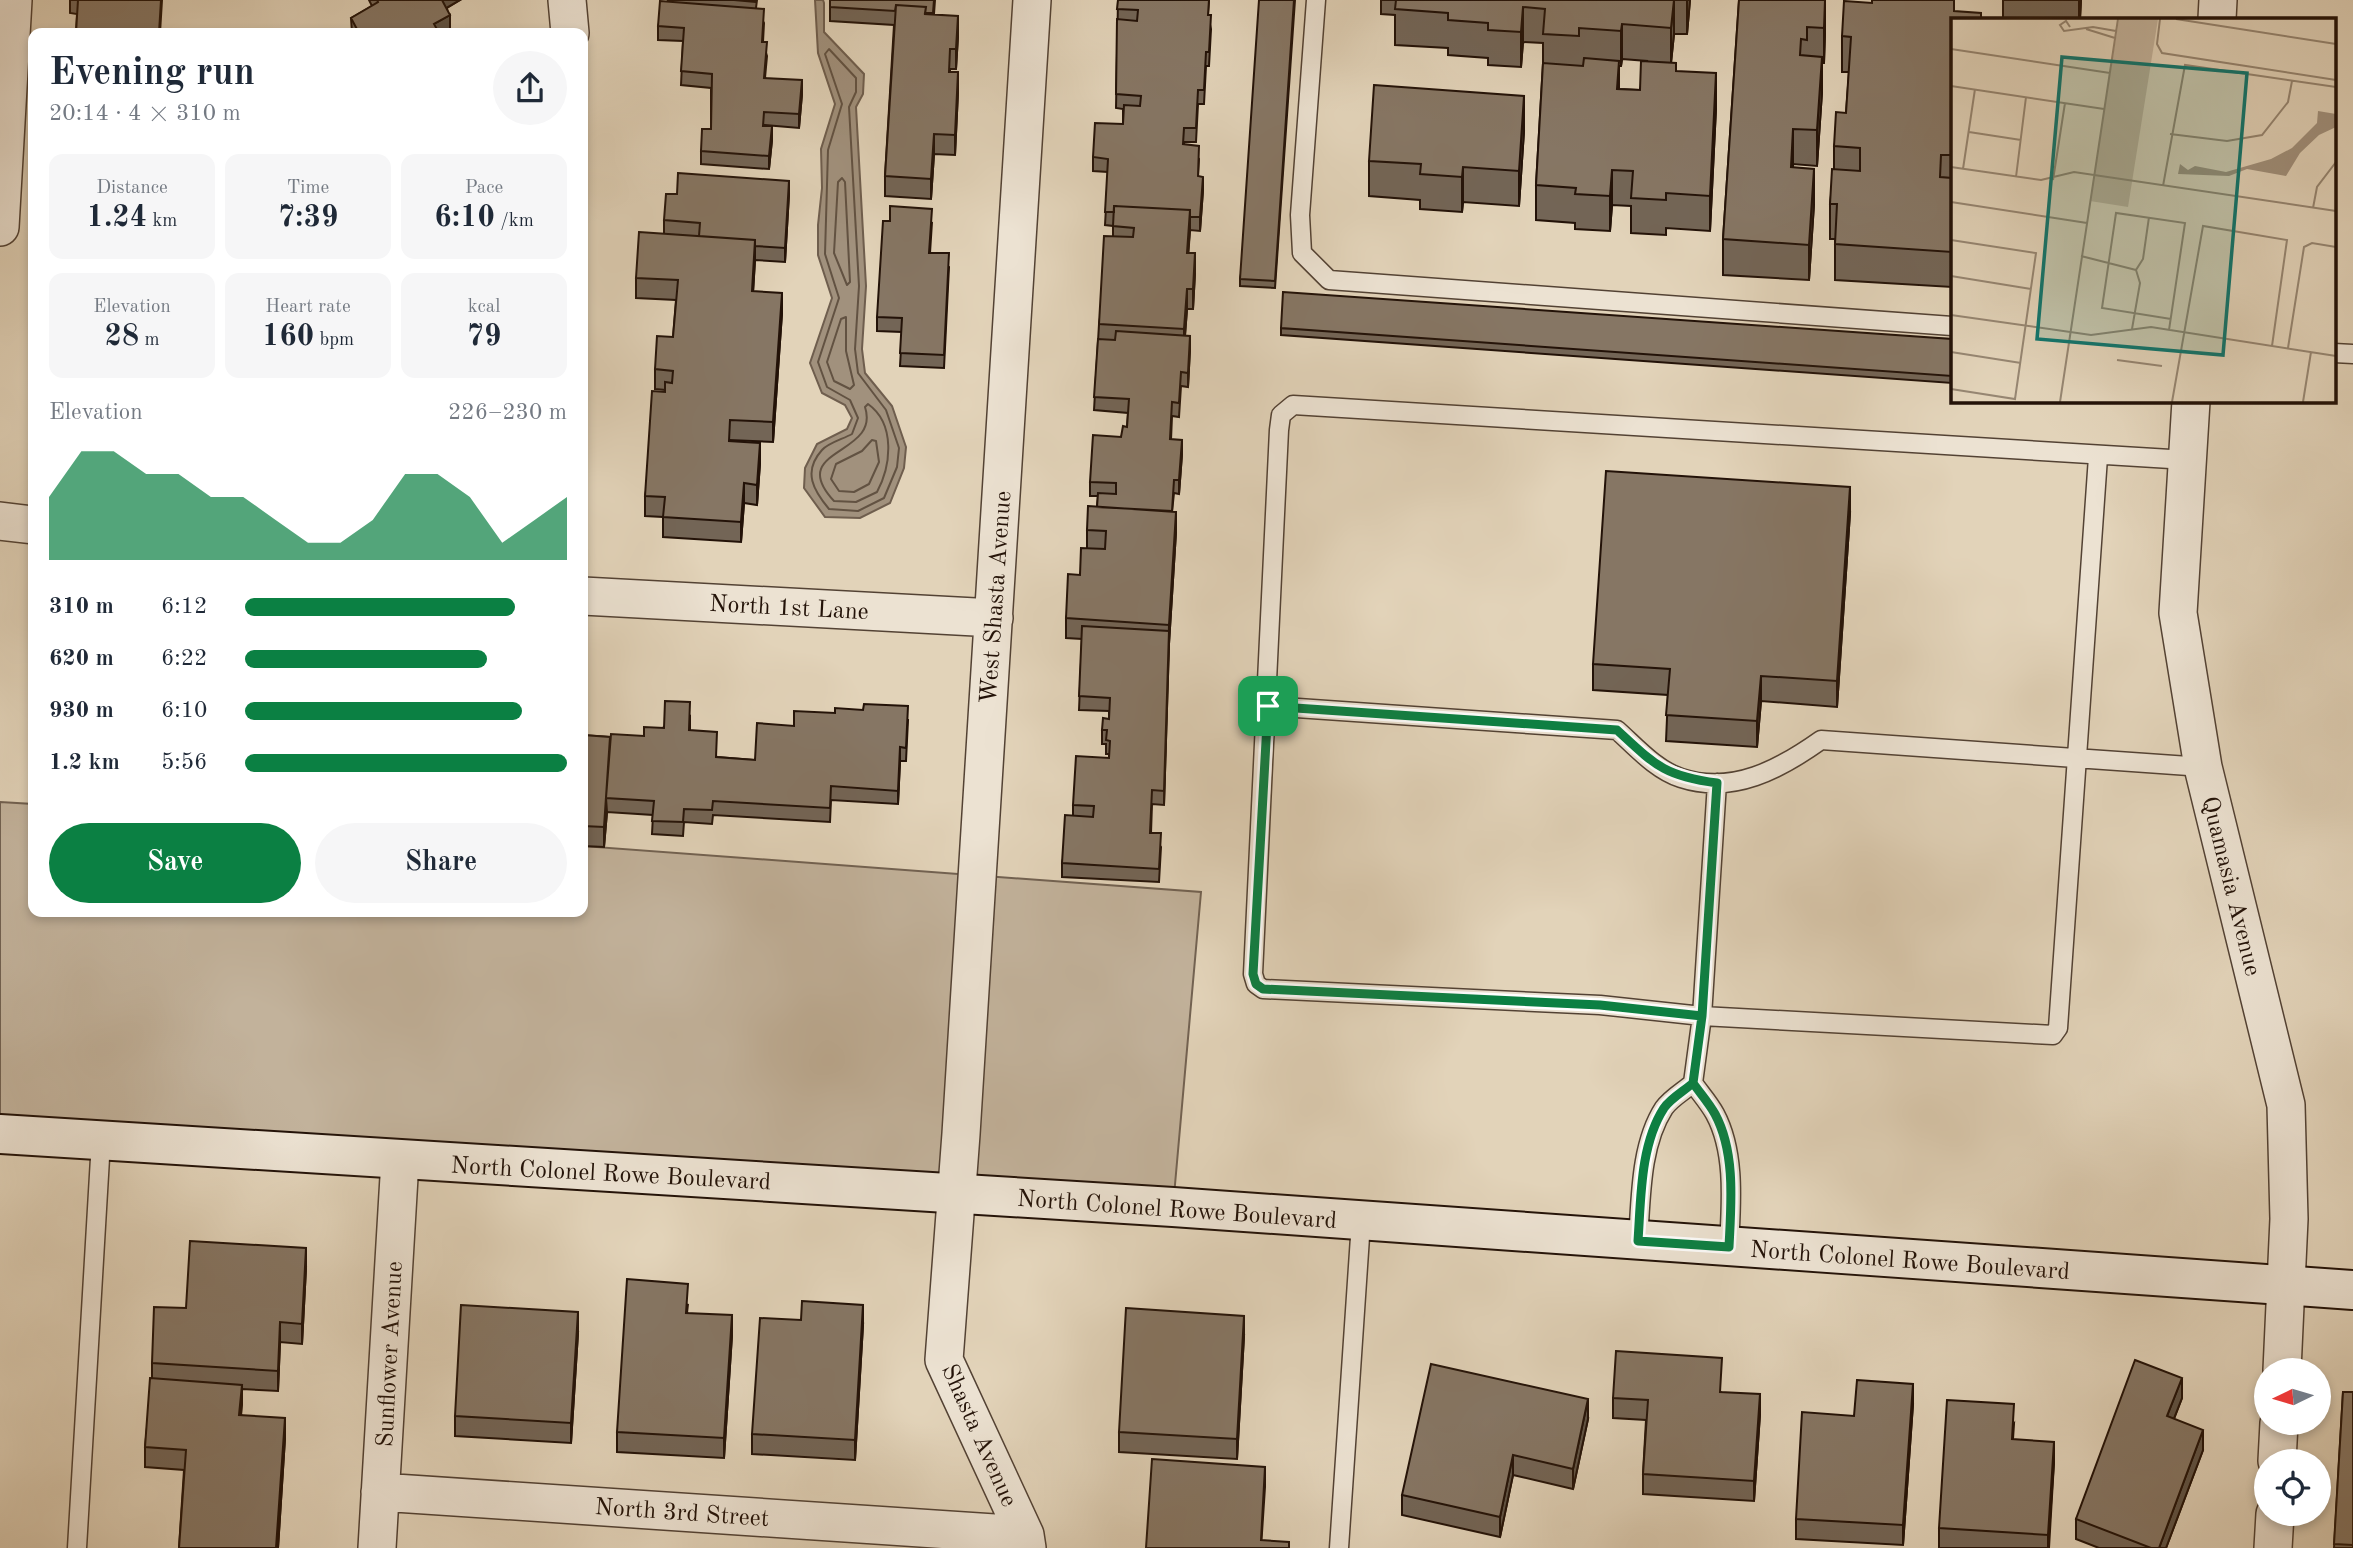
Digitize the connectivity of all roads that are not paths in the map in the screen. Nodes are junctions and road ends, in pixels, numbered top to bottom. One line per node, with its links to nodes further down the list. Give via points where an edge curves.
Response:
1 (13, 0): 8 (street)
2 (567, 0): 7 (street)
3 (1032, 0): 16 (street, West Shasta Avenue)
4 (1316, 0): 9 (lane, via 1300,215 1302,253 1329,280)
5 (2218, 0): 6 (street)
6 (2217, 18)
7 (570, 28)
8 (0, 227)
9 (1951, 326)
10 (2191, 402): 12 (street, Quamasia Avenue)
11 (2098, 457): 12 (lane); 17 (lane, via 1293,405 1281,415 1279,430); 18 (lane)
12 (2187, 460): 19 (street, Quamasia Avenue, via 2178,613)
13 (0, 521): 14 (street)
14 (28, 524)
15 (588, 596): 16 (street, North 1st Lane)
16 (994, 618): 26 (street, West Shasta Avenue)
17 (1268, 706): 20 (lane, via 1617,730 1653,763 1681,778); 21 (lane, via 1256,984 1263,989 1600,1005)
18 (2078, 758): 19 (lane); 20 (lane, via 1821,740 1785,766 1743,781); 21 (lane, via 2058,1028 2053,1035)
19 (2203, 767): 30 (street, Quamasia Avenue, via 2286,1105)
20 (1717, 783): 21 (lane)
21 (1702, 1016): 22 (lane)
22 (1693, 1083): 28 (lane, via 1666,1106 1656,1123 1642,1185); 29 (lane, via 1716,1115 1726,1149 1732,1189)
23 (0, 1134): 24 (main road, North Colonel Rowe Boulevard)
24 (101, 1140): 25 (main road, North Colonel Rowe Boulevard); 36 (lane)
25 (400, 1160): 26 (main road, North Colonel Rowe Boulevard); 33 (street, Sunflower Avenue)
26 (957, 1194): 27 (main road, North Colonel Rowe Boulevard); 35 (street, Shasta Avenue, via 944,1360)
27 (1361, 1222): 28 (main road, North Colonel Rowe Boulevard); 38 (lane)
28 (1638, 1241): 29 (main road, North Colonel Rowe Boulevard)
29 (1729, 1247): 30 (main road, North Colonel Rowe Boulevard)
30 (2286, 1287): 31 (main road, North Colonel Rowe Boulevard); 32 (street, Quamasia Avenue)
31 (2353, 1290)
32 (2283, 1358)
33 (380, 1492): 35 (street, North 3rd Street); 37 (street, Sunflower Avenue)
34 (2274, 1526): 39 (street)
35 (1026, 1541)
36 (76, 1548)
37 (377, 1548)
38 (1339, 1548)
39 (2273, 1548)

